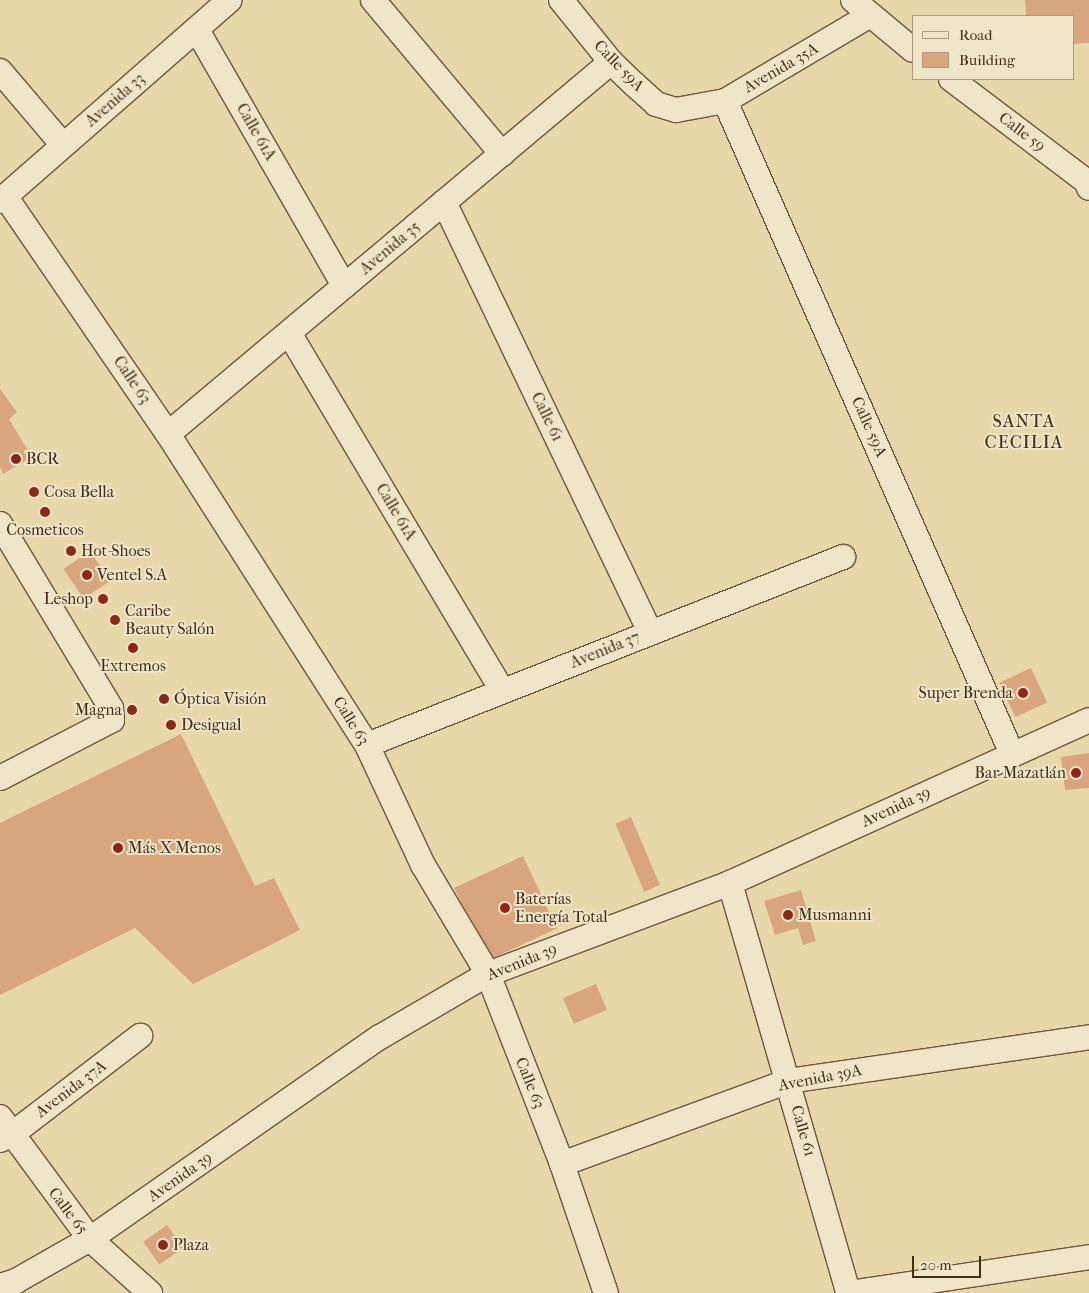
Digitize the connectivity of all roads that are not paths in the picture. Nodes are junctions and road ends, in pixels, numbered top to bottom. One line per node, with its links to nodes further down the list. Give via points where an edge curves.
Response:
1 (230, 0): 6 (street, Avenida 33)
2 (373, 0): 14 (street)
3 (560, 0): 8 (street, Calle 59A)
4 (853, 0): 5 (street)
5 (869, 16): 7 (street); 11 (street, Avenida 35A)
6 (197, 30): 13 (street, Avenida 33); 18 (street, Calle 61A)
7 (912, 49)
8 (611, 62): 12 (street, Calle 59A, via 656,104); 14 (street, Avenida 35)
9 (0, 71): 13 (street)
10 (952, 80): 15 (street, Calle 59)
11 (725, 100): 12 (street, Avenida 35A); 27 (street, Calle 59A)
12 (690, 110)
13 (63, 145): 16 (street, Avenida 33)
14 (502, 154): 17 (street, Avenida 35)
15 (1088, 183)
16 (3, 198): 20 (street, Calle 63)
17 (444, 202): 18 (street, Avenida 35); 23 (street, Calle 61)
18 (344, 286): 19 (street, Avenida 35)
19 (289, 333): 20 (street, Avenida 35); 24 (street, Calle 61A)
20 (168, 434): 26 (street, Calle 63)
21 (0, 524): 28 (street, via 111,708 112,720)
22 (843, 557): 23 (street, Avenida 37)
23 (650, 632): 24 (street, Avenida 37)
24 (502, 691): 26 (street, Avenida 37)
25 (1089, 720): 27 (street, Avenida 39)
26 (367, 745): 30 (street, Calle 63, via 423,865)
27 (1012, 754): 29 (street, Avenida 39)
28 (0, 778)
29 (730, 882): 30 (street, Avenida 39); 33 (street, Calle 61)
30 (488, 974): 35 (street, Calle 63); 36 (street, Avenida 39, via 380,1037)
31 (140, 1036): 34 (street, Avenida 37A)
32 (1089, 1037): 33 (street, Avenida 39A)
33 (789, 1081): 35 (street, Avenida 39A); 41 (street, Calle 61)
34 (4, 1131): 36 (street, Calle 65)
35 (562, 1164): 40 (street, Calle 63)
36 (90, 1239): 38 (street, Avenida 39, via 16,1281); 39 (street, Calle 65)
37 (1089, 1257): 41 (street)
38 (0, 1286)
39 (150, 1293)
40 (606, 1293)
41 (849, 1293)

